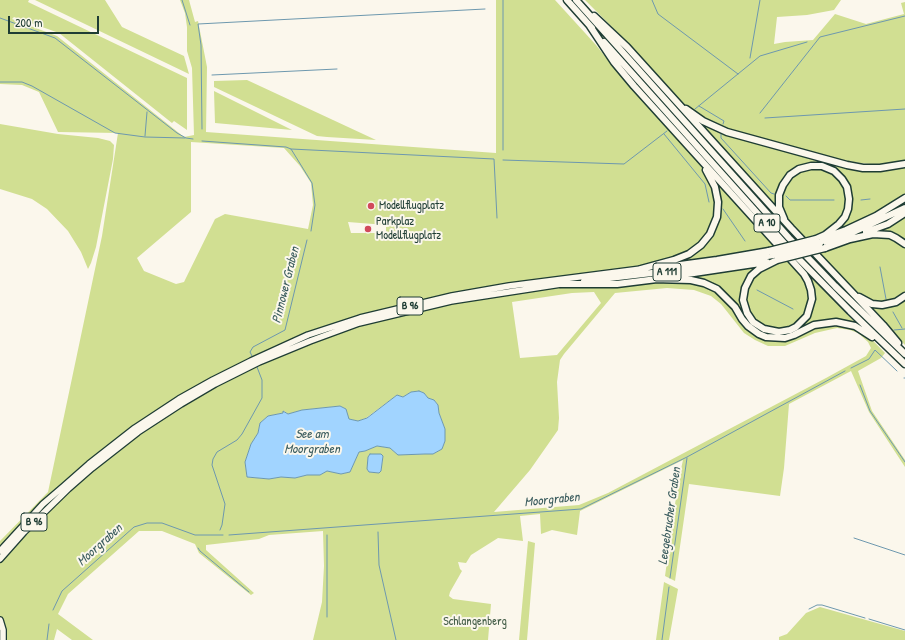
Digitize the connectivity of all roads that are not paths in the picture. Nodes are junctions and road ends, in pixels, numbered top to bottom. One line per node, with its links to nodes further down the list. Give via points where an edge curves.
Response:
1 (566, 0): 3 (highway, A 10)
2 (576, 0): 4 (highway, via 622,41); 21 (highway, A 10, via 789,238)
3 (590, 26): 5 (highway, via 619,68); 20 (highway, A 10, via 792,252)
4 (656, 80): 6 (highway, via 692,114 727,132 855,166 880,168); 10 (highway)
5 (680, 137): 14 (highway, via 808,281 812,299 807,316 796,327 779,332 764,329 753,322 743,300 751,276); 15 (highway, via 715,187 718,207 716,222 708,238 693,251 677,259)
6 (905, 164)
7 (905, 198): 12 (highway, A 111, via 860,224)
8 (905, 208): 12 (highway, A 111, via 847,235)
9 (905, 213): 11 (highway, via 888,224)
10 (791, 228): 12 (highway, via 782,214 779,203 784,181 803,167 829,169 844,183 849,205 845,217 839,224); 16 (highway)
11 (850, 239): 13 (highway, via 882,234); 14 (highway, bridge, via 825,248)
12 (818, 241): 14 (highway, A 111, bridge)
13 (905, 244)
14 (773, 255): 15 (highway, A 111); 17 (highway, via 716,271); 18 (highway, A 111, via 711,266)
15 (641, 270): 22 (highway, B 96, via 509,286 452,296 360,318 308,335)
16 (834, 274): 19 (highway, via 862,300 872,304 887,305); 21 (highway, via 883,325)
17 (654, 279): 18 (highway, via 617,284); 20 (highway, via 691,280 717,289 736,307 748,326 766,337 785,338 814,325 840,322 859,328)
18 (561, 284): 22 (highway, B 96, via 451,301 359,323)
19 (905, 296)
20 (889, 349): 23 (highway, A 10)
21 (905, 353)
22 (255, 361): 24 (highway, B 96, via 138,432 68,489)
23 (905, 364)
24 (1, 556)
25 (0, 620): 26 (highway)
26 (1, 628): 27 (highway)
27 (3, 640)

